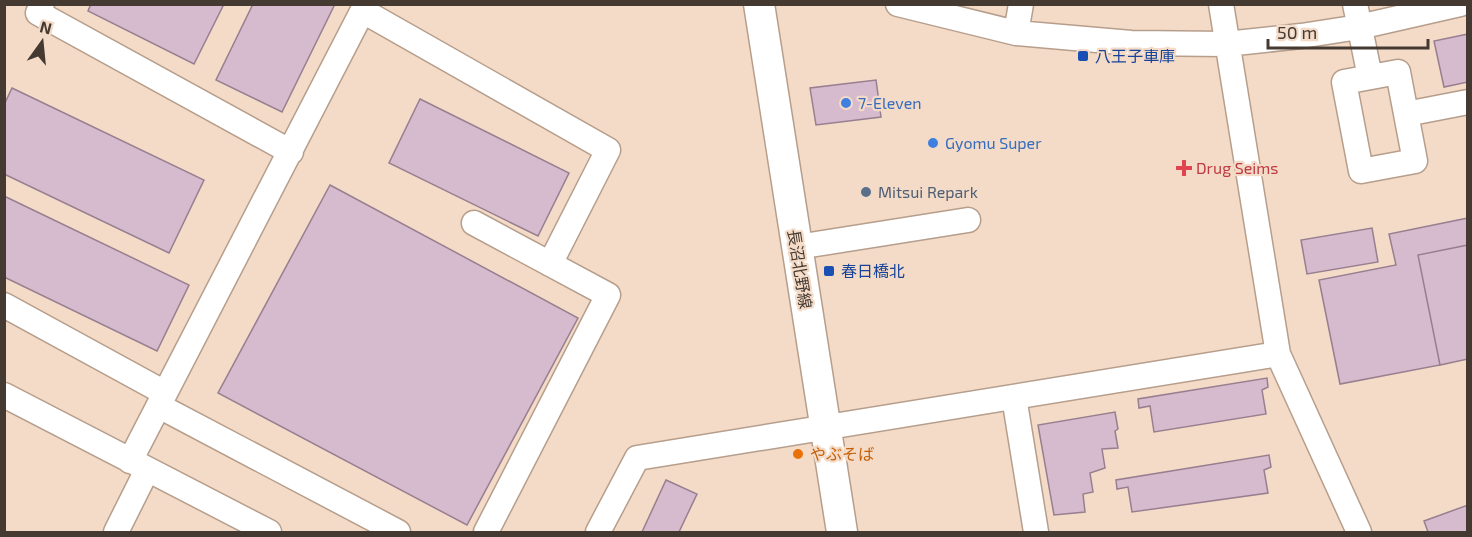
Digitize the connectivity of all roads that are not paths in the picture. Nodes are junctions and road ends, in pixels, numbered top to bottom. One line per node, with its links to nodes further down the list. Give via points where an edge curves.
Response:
1 (42, 4): 14 (street, via 38,13)
2 (759, 4): 17 (main road, 長沼北野線)
3 (898, 4): 9 (street)
4 (1021, 4): 9 (street)
5 (1221, 4): 10 (street)
6 (1460, 4): 8 (street)
7 (365, 8): 14 (street); 18 (street, via 608,150)
8 (1357, 16): 10 (street, via 1301,36); 11 (street)
9 (1016, 33): 10 (street, via 1131,44)
10 (1226, 44): 20 (street)
11 (1370, 76): 13 (street, via 1398,72); 13 (street, via 1344,82 1361,171 1415,162)
12 (1467, 102): 13 (street)
13 (1407, 114)
14 (291, 152): 23 (street)
15 (968, 220): 17 (street)
16 (474, 222): 18 (street)
17 (796, 247): 24 (main road, 長沼北野線)
18 (550, 264): 29 (street, via 608,295)
19 (4, 305): 23 (street)
20 (1278, 354): 22 (street); 33 (street)
21 (4, 395): 25 (street)
22 (1014, 398): 24 (street); 32 (street)
23 (162, 399): 25 (street); 28 (street)
24 (826, 427): 30 (street, via 637,458); 31 (main road, 長沼北野線)
25 (139, 465): 26 (street); 27 (street)
26 (116, 532)
27 (269, 532)
28 (398, 532)
29 (486, 532)
30 (598, 532)
31 (842, 532)
32 (1036, 532)
33 (1359, 532)

